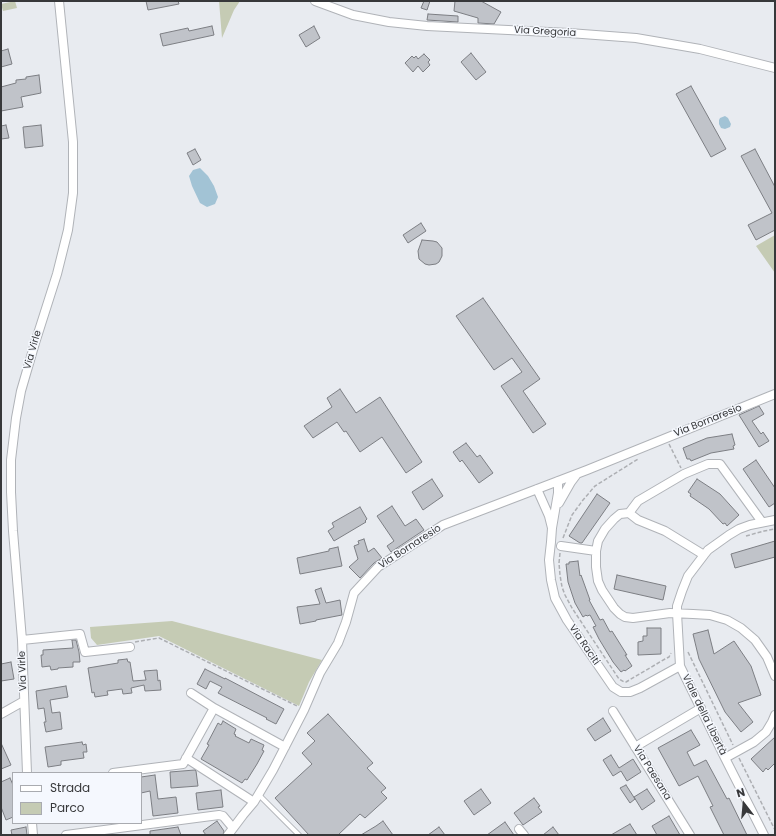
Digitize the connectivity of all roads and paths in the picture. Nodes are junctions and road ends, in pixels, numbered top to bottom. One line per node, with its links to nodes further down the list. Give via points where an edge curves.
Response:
1 (59, 1): 22 (street, Via Virle, via 73,142 73,193 68,230 57,274 21,391 12,453 13,531)
2 (315, 1): 3 (street, Via Gregoria, via 353,15 389,22 636,38 700,49)
3 (775, 68)
4 (775, 394): 7 (street, Via Bornaresio)
5 (669, 444): 8 (path)
6 (640, 457): 18 (path, via 595,486 582,500 572,515)
7 (578, 473): 9 (street, Via Bornaresio); 12 (street, via 567,488)
8 (684, 474): 11 (street, via 638,501); 14 (street, via 708,464 720,464)
9 (558, 481): 10 (street, Via Bornaresio); 12 (street, Via Raciti)
10 (537, 489): 15 (street, Via Raciti); 31 (street, Via Bornaresio, via 443,525 378,567 354,593 338,643 320,673)
11 (629, 512): 19 (street, via 620,514 605,529); 20 (street, via 638,520 665,531)
12 (555, 513): 15 (street, Via Raciti)
13 (775, 520): 14 (street, Viale della Libertà)
14 (762, 522): 20 (street, Viale della Libertà, via 729,535)
15 (552, 528): 25 (street, Via Raciti, via 549,560 555,598 613,687 621,692 630,692)
16 (775, 529): 17 (path)
17 (743, 536)
18 (562, 546): 19 (street); 24 (path, via 559,563 565,595 619,679 626,682 669,657 672,650)
19 (596, 551): 21 (street, via 598,581 606,597 620,614 633,618)
20 (704, 555): 21 (street, Viale della Libertà, via 688,576)
21 (677, 613): 24 (street, Viale della Libertà); 26 (street, via 710,615 741,628 755,640 767,657)
22 (22, 640): 23 (street, via 80,634 85,652); 28 (street, Via Virle)
23 (130, 645): 31 (path, via 159,638)
24 (679, 650): 25 (street, Viale della Libertà); 37 (path, via 687,649)
25 (680, 666): 30 (street, Viale della Libertà)
26 (775, 676)
27 (191, 693): 29 (street)
28 (24, 701): 33 (street); 40 (street, Via Virle)
29 (214, 708): 35 (street); 38 (street)
30 (701, 708): 36 (street); 39 (street, Viale della Libertà)
31 (304, 710): 35 (street, Via Bornaresio)
32 (613, 711): 36 (street, Via Paesana)
33 (1, 714)
34 (775, 715): 37 (street, via 766,732 754,742)
35 (285, 747): 42 (street, Via Bornaresio)
36 (635, 747): 50 (street, Via Paesana)
37 (736, 751): 39 (street); 45 (path)
38 (186, 758): 41 (street, via 183,764); 42 (street)
39 (725, 758): 51 (street, Viale della Libertà)
40 (27, 772)
41 (121, 772)
42 (256, 798): 44 (street, Via Bornaresio); 49 (lane)
43 (32, 824): 46 (street)
44 (233, 828): 47 (street, via 219,815); 48 (street, Via Bornaresio)
45 (775, 830)
46 (33, 835)
47 (66, 835)
48 (228, 835)
49 (299, 835)
50 (690, 835)
51 (764, 835)

